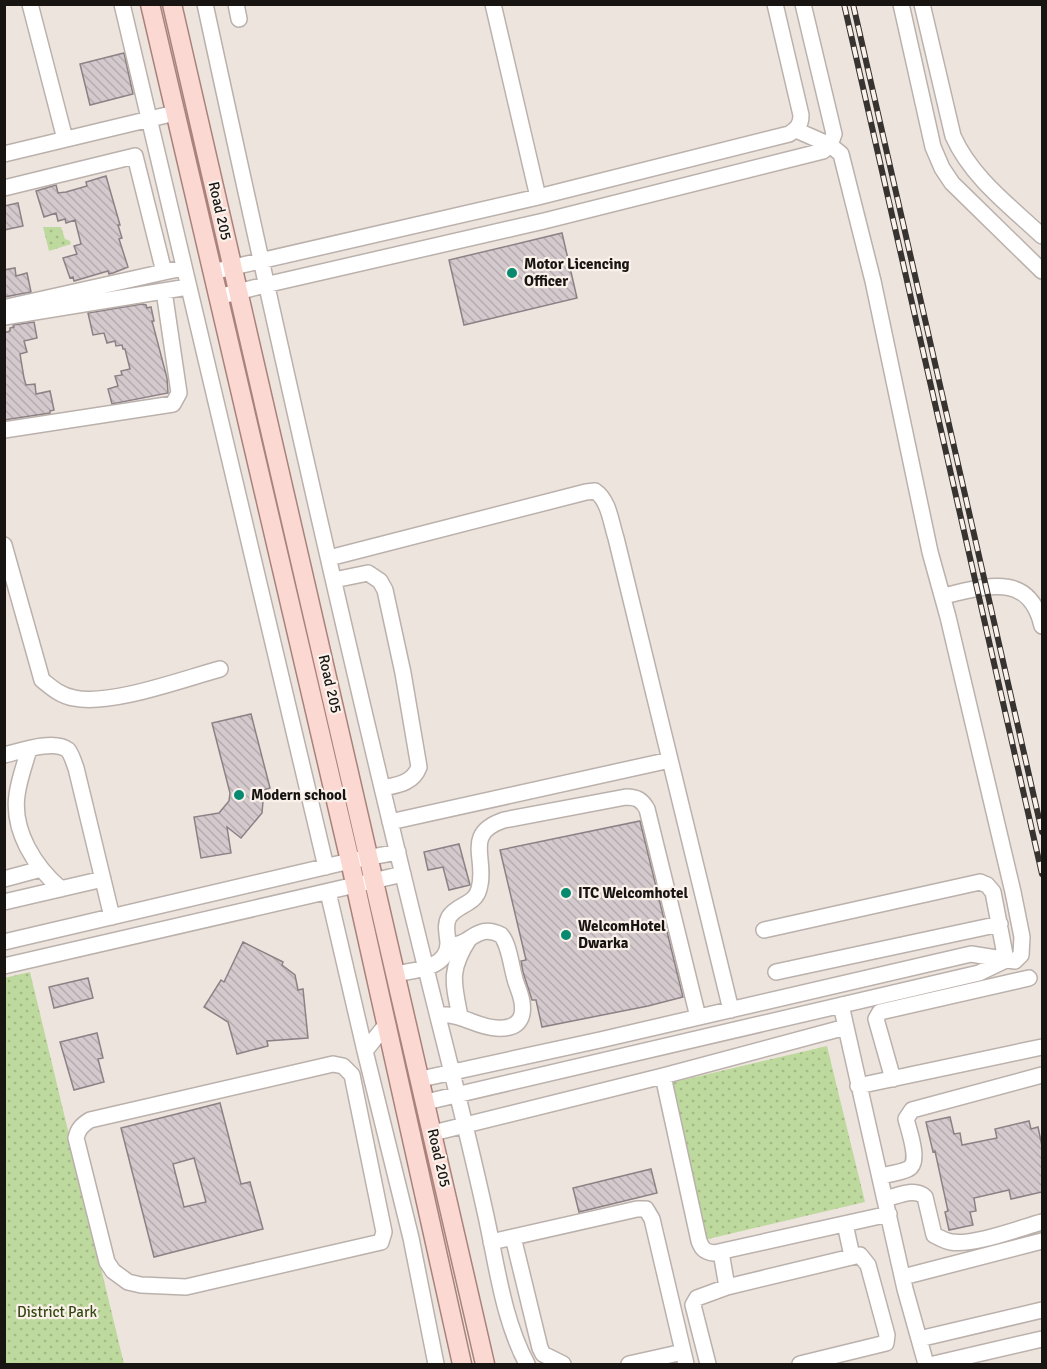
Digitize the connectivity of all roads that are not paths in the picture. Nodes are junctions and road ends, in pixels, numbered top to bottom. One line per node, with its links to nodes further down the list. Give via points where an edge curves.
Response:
1 (30, 4): 14 (street)
2 (122, 4): 12 (street)
3 (150, 4): 11 (main road, Road 205)
4 (172, 4): 22 (main road, Road 205)
5 (205, 4): 20 (street)
6 (493, 4): 18 (street)
7 (775, 4): 13 (street, via 801,115)
8 (803, 4): 15 (street, via 833,127)
9 (901, 4): 23 (street, via 933,147 942,168 952,183)
10 (922, 4): 19 (street, via 959,149 979,176)
11 (175, 113): 12 (street); 25 (main road, Road 205)
12 (148, 119): 14 (street); 21 (street)
13 (796, 130): 15 (street); 18 (street)
14 (65, 139): 16 (street)
15 (830, 145): 26 (street, via 814,154); 37 (street, via 841,154 850,187)
16 (4, 154)
17 (4, 188): 24 (street, via 135,156)
18 (538, 197): 20 (street)
19 (1042, 236)
20 (261, 262): 22 (street); 26 (street)
21 (183, 268): 24 (street); 27 (street)
22 (233, 268): 25 (street); 29 (main road, Road 205)
23 (1042, 271)
24 (164, 272): 31 (street)
25 (212, 272): 30 (main road, Road 205)
26 (265, 285): 29 (street); 35 (street)
27 (188, 287): 28 (street); 48 (street)
28 (164, 291): 32 (street); 33 (street, via 179,393 173,404)
29 (239, 292): 30 (street); 46 (main road, Road 205)
30 (218, 297): 47 (main road, Road 205)
31 (4, 308)
32 (4, 317)
33 (4, 430)
34 (4, 545): 39 (street, via 42,680 59,693 75,699 108,699)
35 (329, 558): 36 (street); 42 (street, via 595,490 604,499 616,538)
36 (334, 580): 43 (street); 43 (street, via 368,573 385,590 419,768 410,781)
37 (942, 596): 38 (street, via 1009,586 1032,601); 64 (street, via 1022,937 1019,958)
38 (1042, 626)
39 (220, 669)
40 (29, 749): 41 (street); 49 (street, via 16,808 23,837); 52 (street, via 52,745 67,750 71,756)
41 (4, 754)
42 (670, 760): 44 (street); 71 (street)
43 (383, 788): 44 (street)
44 (390, 822): 45 (street)
45 (398, 852): 46 (street); 50 (street)
46 (370, 857): 47 (street); 53 (main road, Road 205)
47 (350, 861): 48 (street); 54 (main road, Road 205)
48 (326, 867): 58 (street)
49 (41, 869): 51 (street); 55 (street)
50 (403, 874): 53 (street); 66 (street)
51 (4, 879)
52 (103, 879): 55 (street); 58 (street)
53 (374, 881): 54 (street); 68 (main road, Road 205)
54 (354, 886): 56 (street); 75 (main road, Road 205)
55 (61, 889): 57 (street)
56 (328, 892): 65 (street); 78 (street)
57 (4, 902)
58 (112, 917): 62 (street)
59 (1000, 924): 60 (street, via 993,892 980,882); 64 (street); 67 (street)
60 (764, 930)
61 (470, 938): 63 (street); 73 (street, via 455,965); 73 (street, via 479,932 501,935 524,1014 516,1023 496,1028)
62 (4, 942)
63 (448, 945): 66 (street, via 440,961); 74 (street, via 449,917 468,904 479,890 479,842 490,824 635,797 647,809)
64 (1006, 960): 70 (street, via 979,974); 71 (street, via 971,954)
65 (4, 966)
66 (425, 968): 68 (street); 72 (street)
67 (776, 972)
68 (396, 974): 83 (main road, Road 205)
69 (1029, 978): 84 (street, via 880,1012 876,1019)
70 (841, 1005): 76 (street); 86 (street)
71 (731, 1010): 74 (street)
72 (438, 1016): 73 (street); 80 (street)
73 (460, 1016)
74 (698, 1017): 80 (street)
75 (385, 1026): 78 (street); 106 (main road, Road 205)
76 (846, 1027): 82 (street); 85 (street)
77 (1042, 1047): 84 (street)
78 (365, 1052): 105 (street, via 411,1238)
79 (333, 1064): 79 (street, via 344,1066 352,1075 384,1232 381,1242 186,1287 141,1285 128,1282 113,1271 106,1262 76,1138 84,1124)
80 (451, 1072): 83 (street); 86 (street)
81 (1042, 1075): 90 (street, via 912,1110 906,1119 915,1156 913,1166)
82 (663, 1076): 88 (street); 97 (street, via 699,1241 707,1252)
83 (421, 1079): 87 (main road, Road 205)
84 (893, 1079): 85 (street)
85 (858, 1086): 90 (street)
86 (458, 1094): 87 (street); 88 (street)
87 (426, 1102): 89 (main road, Road 205)
88 (466, 1124): 89 (street); 96 (street)
89 (433, 1133): 107 (main road, Road 205)
90 (880, 1176): 91 (street)
91 (887, 1206): 92 (street, via 914,1192 922,1194 934,1235 952,1243); 93 (street); 99 (street)
92 (1042, 1222)
93 (845, 1224): 97 (street); 98 (street)
94 (513, 1237): 96 (street); 104 (street, via 646,1209 652,1219); 109 (street, via 540,1348)
95 (1042, 1241): 99 (street)
96 (491, 1242): 108 (street, via 513,1334)
97 (721, 1252): 100 (street)
98 (852, 1256): 100 (street); 112 (street, via 860,1255 868,1265 886,1343)
99 (903, 1277): 102 (street)
100 (727, 1287): 111 (street, via 704,1294 693,1305)
101 (1042, 1310): 102 (street)
102 (919, 1339): 113 (street)
103 (1042, 1339): 114 (street)
104 (684, 1358): 110 (street)
105 (436, 1365)
106 (462, 1365)
107 (485, 1365)
108 (527, 1365)
109 (563, 1365)
110 (629, 1365)
111 (708, 1365)
112 (800, 1365)
113 (926, 1365)
114 (934, 1365)

